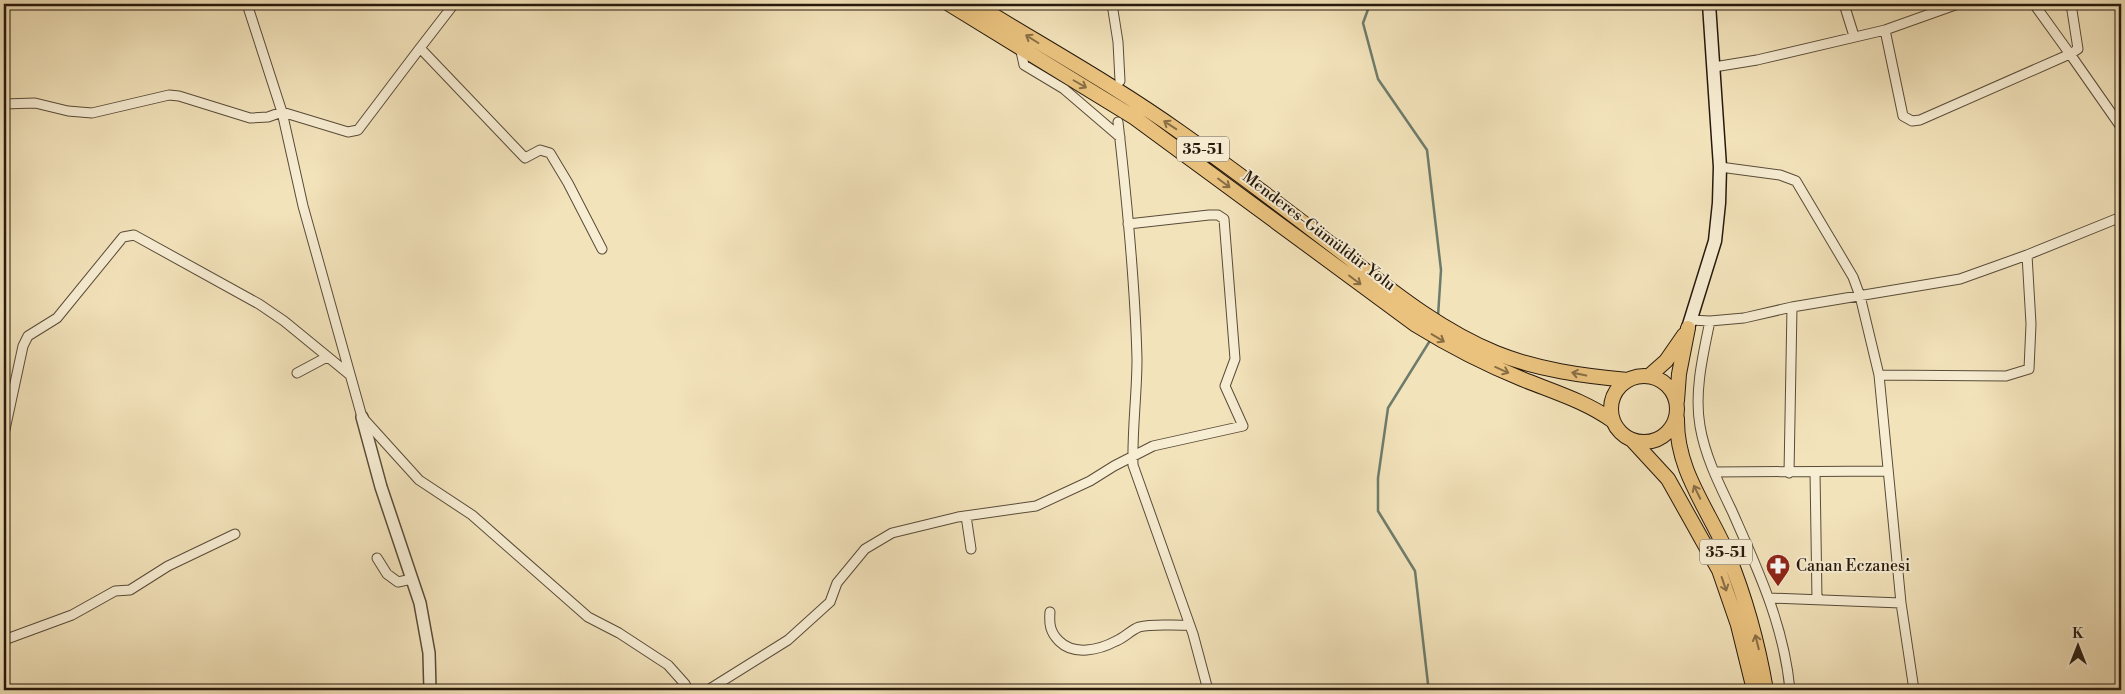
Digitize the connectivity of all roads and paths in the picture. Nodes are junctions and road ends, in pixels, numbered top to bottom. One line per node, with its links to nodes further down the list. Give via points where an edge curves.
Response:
1 (247, 4): 19 (street)
2 (454, 4): 13 (street)
3 (949, 4): 14 (main road, Menderes-Gümüldür Yolu / 35-51)
4 (974, 4): 37 (main road, Menderes-Gümüldür Yolu / 35-51, one-way to 4, via 1528,364 1463,338 1420,310 1178,130)
5 (1112, 4): 17 (street)
6 (1709, 4): 16 (main road)
7 (1844, 4): 12 (street)
8 (1958, 4): 11 (street)
9 (2034, 4): 15 (street)
10 (2070, 4): 15 (street, via 2078,49)
11 (1885, 30): 12 (street); 15 (street, via 1903,116 1912,121)
12 (1854, 36): 16 (street)
13 (420, 48): 19 (street, via 358,130 348,132); 26 (street, via 525,158 540,150 550,153)
14 (1020, 48): 22 (street, via 1024,65 1064,90); 41 (main road, Menderes-Gümüldür Yolu / 35-51, one-way to 41, via 1150,128 1416,325 1460,352 1578,399)
15 (2070, 54): 21 (street)
16 (1714, 68): 23 (main road)
17 (1120, 81)
18 (4, 104): 19 (street, via 35,103 68,112 92,113 168,95 250,118)
19 (282, 112): 34 (street, via 303,206)
20 (1118, 122): 22 (street)
21 (2121, 127)
22 (1120, 137): 25 (street)
23 (1720, 167): 28 (street, via 1780,175 1796,181 1853,278); 31 (main road, via 1715,241)
24 (2121, 217): 27 (street)
25 (1128, 224): 44 (street, via 1135,280 1137,359); 44 (street, via 1209,215 1224,219 1235,359 1225,386 1243,426 1153,446)
26 (602, 249)
27 (2027, 255): 28 (street, via 1960,279); 35 (street, via 2031,324 2029,369 2006,376)
28 (1860, 296): 29 (street); 35 (street)
29 (1792, 307): 30 (street, via 1744,318); 48 (street)
30 (1710, 321): 31 (street); 46 (street, via 1698,399 1700,426)
31 (1689, 324): 36 (main road, via 1666,361); 38 (main road)
32 (327, 358): 33 (street); 34 (street); 42 (street, via 259,304 151,243 134,236 123,237 57,318 28,336)
33 (297, 373)
34 (350, 375): 39 (street)
35 (1879, 375): 45 (street)
36 (1649, 376): 37 (main road, 35-51); 38 (main road, via 1670,388)
37 (1628, 380): 41 (main road, via 1618,388 1613,398)
38 (1677, 402): 40 (main road, 35-51)
39 (362, 417): 53 (street, via 381,488); 61 (street, via 419,480 472,515 588,617 668,665)
40 (1677, 418): 43 (main road, via 1664,436 1644,443); 65 (main road, 35-51, one-way to 40, via 1758,646 1728,554 1679,454)
41 (1613, 421): 43 (main road, 35-51, via 1624,436)
42 (4, 434)
43 (1633, 441): 64 (main road, 35-51, one-way to 64, via 1668,479 1719,570 1738,625)
44 (1132, 456): 49 (street, via 1090,481 1036,506); 58 (street, via 1132,466)
45 (1888, 471): 47 (street); 56 (street)
46 (1714, 472): 48 (street); 54 (street)
47 (1815, 472): 48 (street); 55 (street)
48 (1789, 473)
49 (966, 516): 51 (street); 62 (street, via 892,533 865,549 836,583 830,602 810,621 788,640)
50 (235, 534): 59 (street, via 168,566 130,590 115,591 72,615)
51 (971, 549)
52 (377, 558): 53 (street, via 387,574 398,582)
53 (412, 579): 60 (street, via 429,653)
54 (1770, 598): 55 (street); 66 (street)
55 (1816, 599): 56 (street)
56 (1900, 603): 67 (street)
57 (1050, 612): 58 (street, via 1049,623 1054,635 1074,651 1099,648 1138,628)
58 (1190, 625): 63 (street)
59 (4, 640)
60 (430, 690)
61 (688, 690)
62 (708, 690)
63 (1208, 690)
64 (1754, 690)
65 (1766, 690)
66 (1790, 690)
67 (1914, 690)

